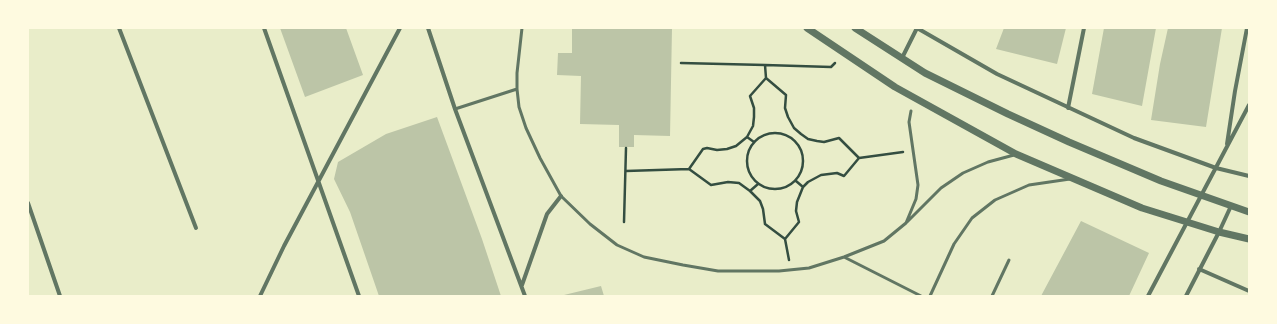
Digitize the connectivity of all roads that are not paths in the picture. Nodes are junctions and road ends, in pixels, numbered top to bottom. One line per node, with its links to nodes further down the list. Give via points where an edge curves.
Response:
1 (119, 28): 30 (street)
2 (264, 28): 22 (street)
3 (400, 28): 22 (street)
4 (428, 28): 15 (street)
5 (522, 28): 12 (lane)
6 (807, 28): 18 (street, via 895,87)
7 (855, 28): 11 (street)
8 (917, 28): 11 (street); 14 (street, via 997,74)
9 (1084, 28): 14 (street)
10 (1247, 28): 17 (street)
11 (902, 58): 24 (street, via 925,73 1069,142 1161,182)
12 (517, 89): 15 (lane); 23 (lane, via 526,128)
13 (1249, 105): 17 (street)
14 (1068, 108): 19 (street, via 1134,138)
15 (455, 109): 36 (street)
16 (911, 111): 29 (lane, via 909,122 918,185 916,199)
17 (1226, 149): 19 (street)
18 (1016, 154): 21 (street); 29 (lane, via 963,173 941,188)
19 (1216, 168): 20 (street); 24 (street)
20 (1249, 176)
21 (1073, 178): 28 (street, via 1142,208); 43 (lane, via 1029,185 995,200 972,218 954,244)
22 (319, 183): 39 (street); 40 (street)
23 (562, 196): 33 (lane, via 590,224 617,245 644,257 718,271 810,268); 36 (street, via 547,214)
24 (1201, 196): 26 (street); 28 (street)
25 (28, 203): 38 (street)
26 (1231, 206): 27 (street); 31 (street)
27 (1249, 212)
28 (1186, 222): 31 (street); 45 (street)
29 (906, 223): 33 (lane, via 884,241)
30 (196, 228)
31 (1219, 232): 32 (street); 35 (street)
32 (1249, 239)
33 (844, 257): 42 (lane)
34 (1009, 260): 44 (lane)
35 (1199, 269): 37 (street); 46 (street)
36 (522, 285): 41 (street)
37 (1249, 291)
38 (60, 296)
39 (260, 296)
40 (359, 296)
41 (525, 296)
42 (922, 296)
43 (930, 296)
44 (992, 296)
45 (1148, 296)
46 (1186, 296)

